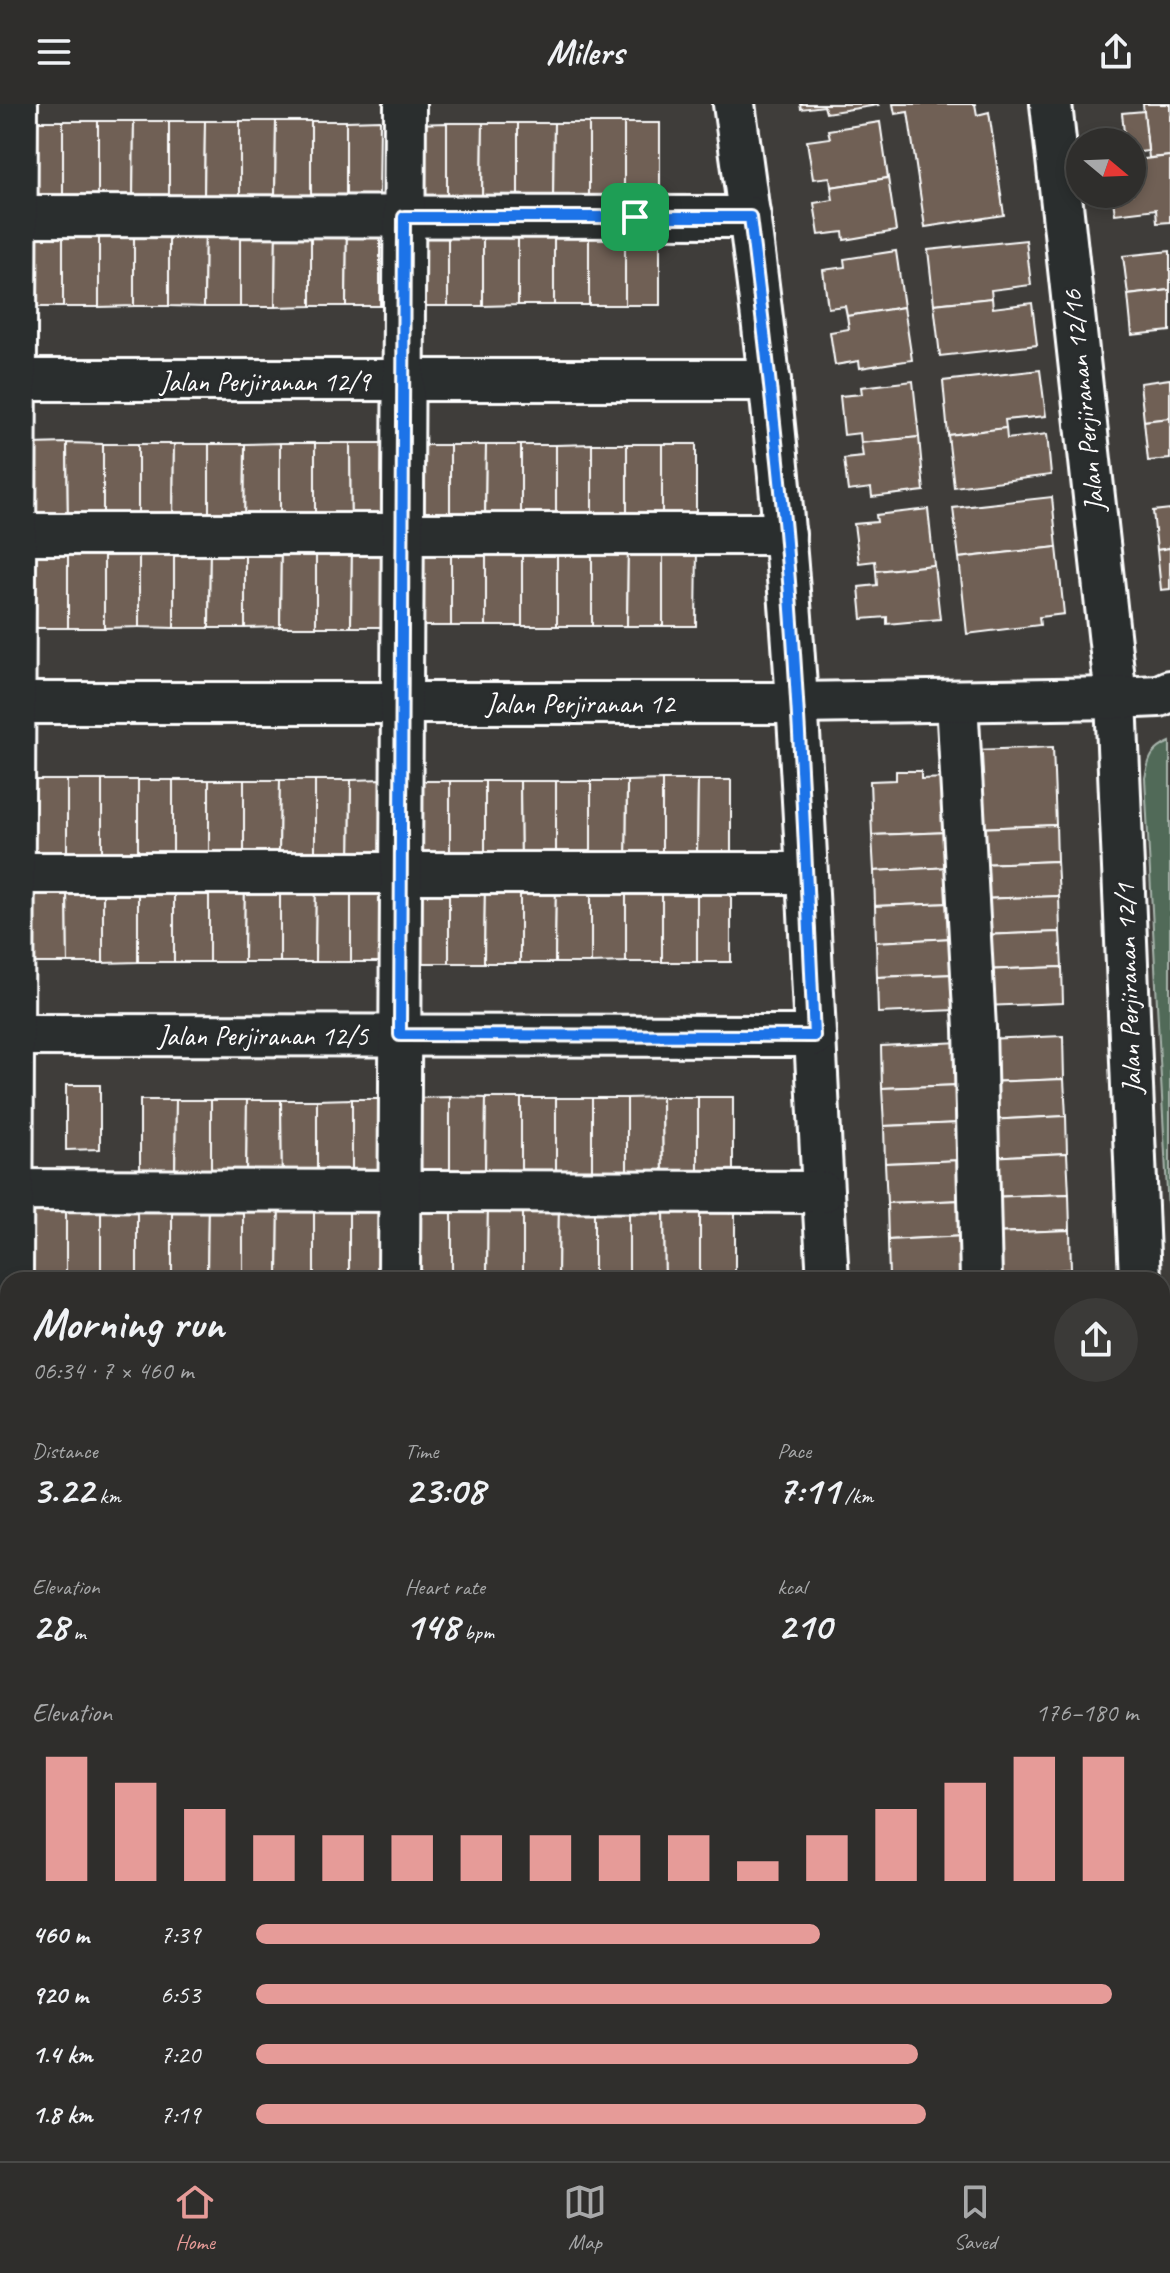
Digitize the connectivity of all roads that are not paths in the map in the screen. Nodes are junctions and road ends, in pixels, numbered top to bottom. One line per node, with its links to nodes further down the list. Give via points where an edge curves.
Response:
1 (17, 104): 5 (street)
2 (405, 104): 6 (street)
3 (734, 104): 7 (street)
4 (1051, 104): 15 (street, Jalan Perjiranan 12/16)
5 (8, 216): 6 (street); 8 (street)
6 (404, 217): 7 (street); 10 (street)
7 (750, 217): 9 (street)
8 (8, 380): 10 (street, Jalan Perjiranan 12/9); 11 (street)
9 (770, 380): 10 (street, Jalan Perjiranan 12/9); 13 (street)
10 (403, 381): 12 (street)
11 (8, 534): 12 (street); 18 (street)
12 (402, 534): 13 (street); 17 (street)
13 (785, 534): 19 (street)
14 (1166, 697): 15 (street, Jalan Perjiranan 12)
15 (1116, 698): 16 (street, Jalan Perjiranan 12); 33 (street, Jalan Perjiranan 12/1)
16 (957, 701): 19 (street, Jalan Perjiranan 12); 32 (street, via 975,1028)
17 (402, 702): 18 (street, Jalan Perjiranan 12); 19 (street, Jalan Perjiranan 12); 21 (street)
18 (7, 703): 20 (street)
19 (796, 703): 22 (street)
20 (7, 873): 21 (street); 23 (street)
21 (400, 873): 22 (street); 24 (street)
22 (806, 873): 25 (street)
23 (6, 1035): 24 (street, Jalan Perjiranan 12/5); 26 (street)
24 (400, 1035): 25 (street, Jalan Perjiranan 12/5); 27 (street)
25 (814, 1036): 28 (street)
26 (6, 1190): 27 (street); 29 (street)
27 (399, 1192): 28 (street); 30 (street)
28 (822, 1192): 31 (street)
29 (11, 1272)
30 (399, 1272)
31 (827, 1272)
32 (981, 1272)
33 (1140, 1272)

